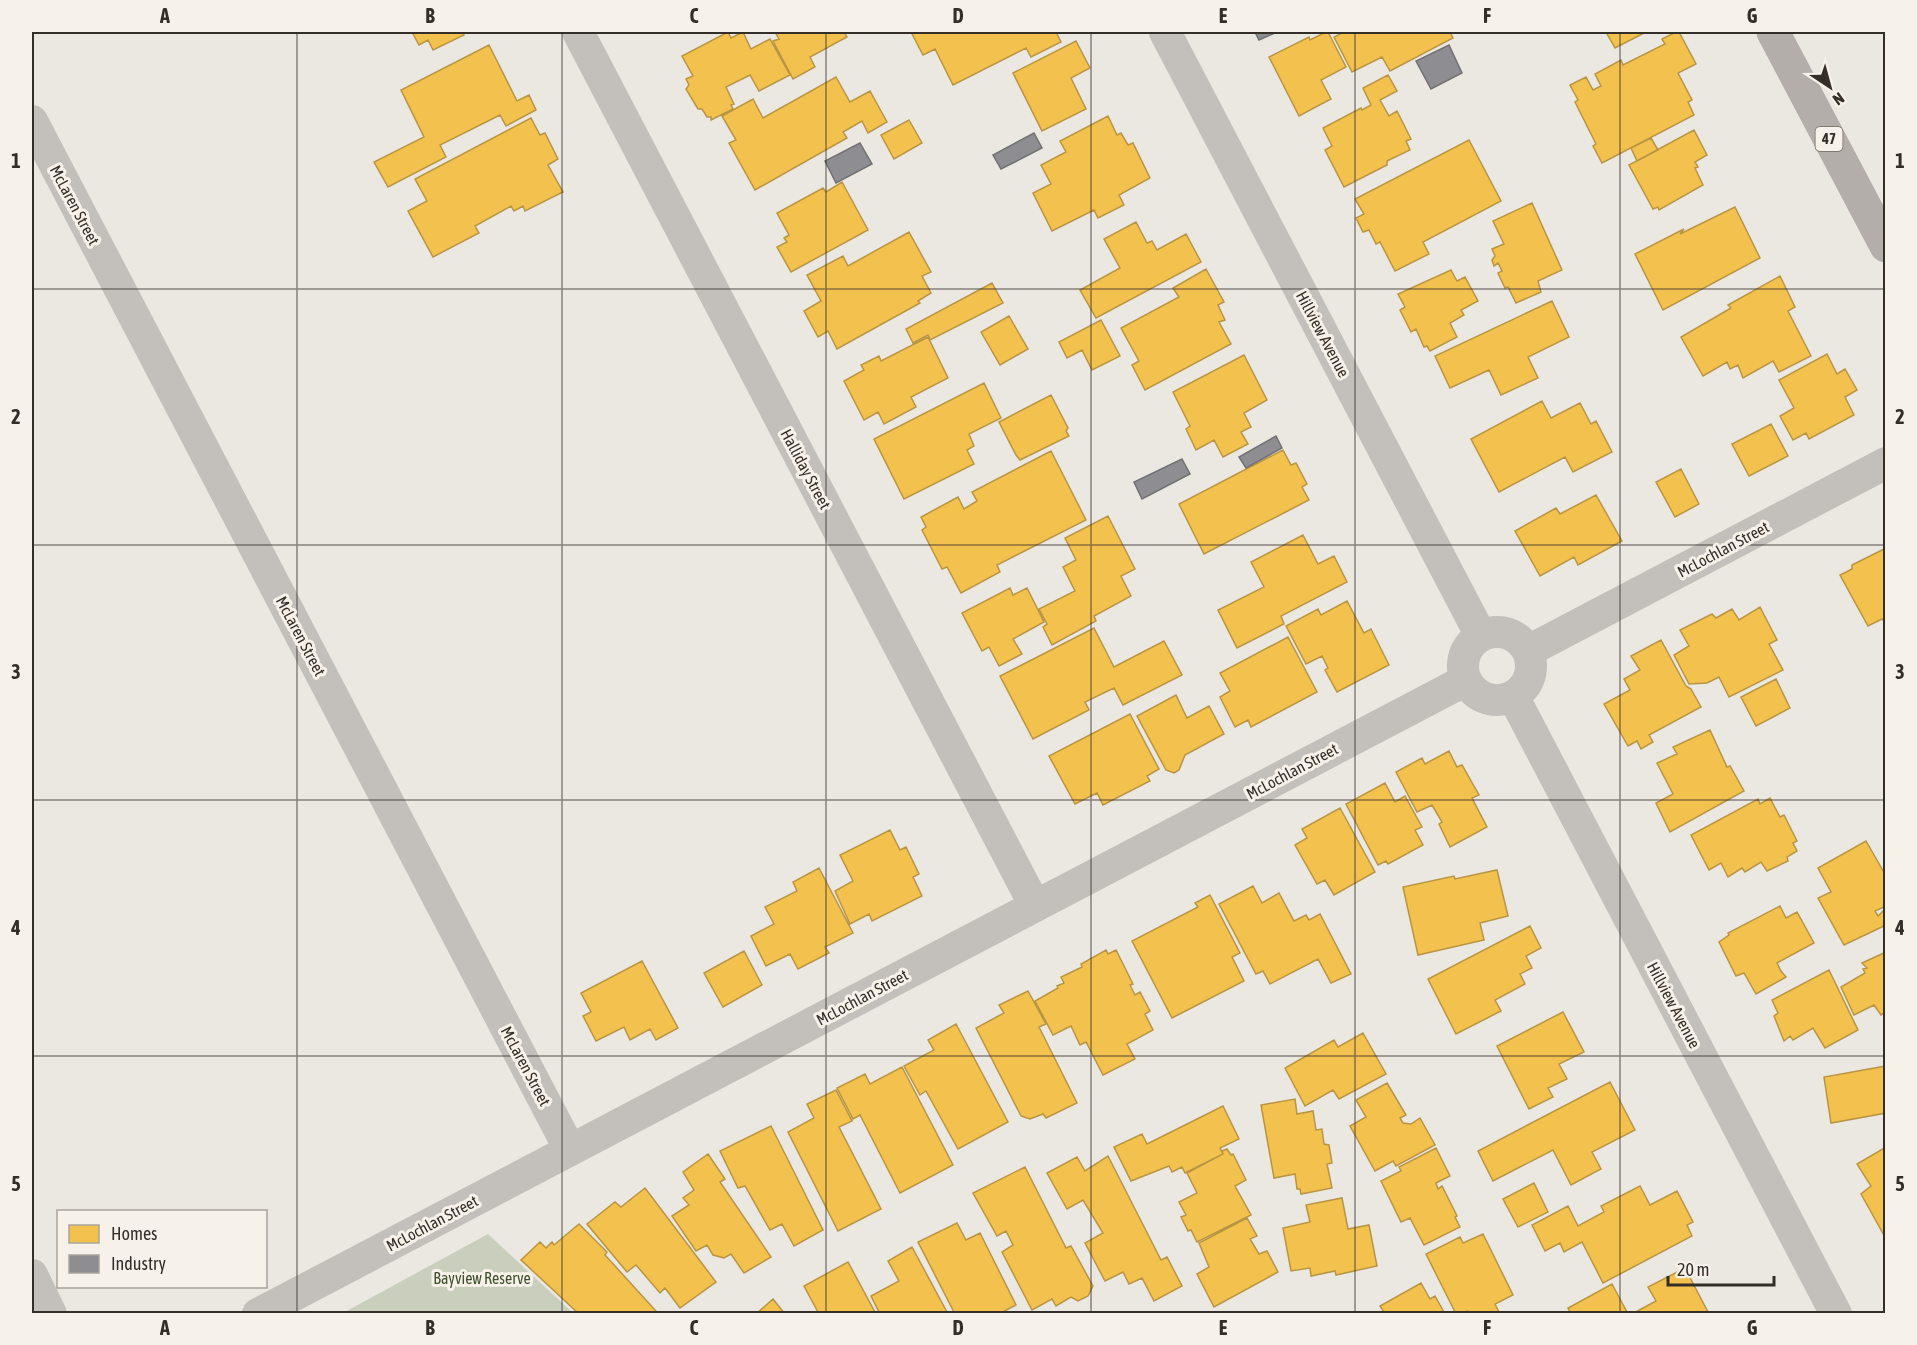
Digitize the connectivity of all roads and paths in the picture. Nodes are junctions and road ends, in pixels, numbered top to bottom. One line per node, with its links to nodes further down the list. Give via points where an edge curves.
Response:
1 (578, 32): 11 (street, Halliday Street)
2 (1165, 32): 7 (street, Hillview Avenue)
3 (1773, 32): 5 (main road, 47)
4 (32, 121): 12 (street, McLaren Street)
5 (1886, 246)
6 (1886, 463): 8 (street, McLochlan Street)
7 (1481, 636): 8 (street, via 1504,632 1515,636); 9 (street, via 1464,657)
8 (1528, 651): 10 (street, via 1530,674)
9 (1466, 680): 10 (street, via 1478,694 1489,699); 11 (street, McLochlan Street)
10 (1513, 696): 16 (street, Hillview Avenue)
11 (1035, 906): 12 (street, McLochlan Street)
12 (570, 1150): 15 (street, McLochlan Street)
13 (32, 1275): 14 (street)
14 (51, 1314)
15 (258, 1314)
16 (1836, 1314)

